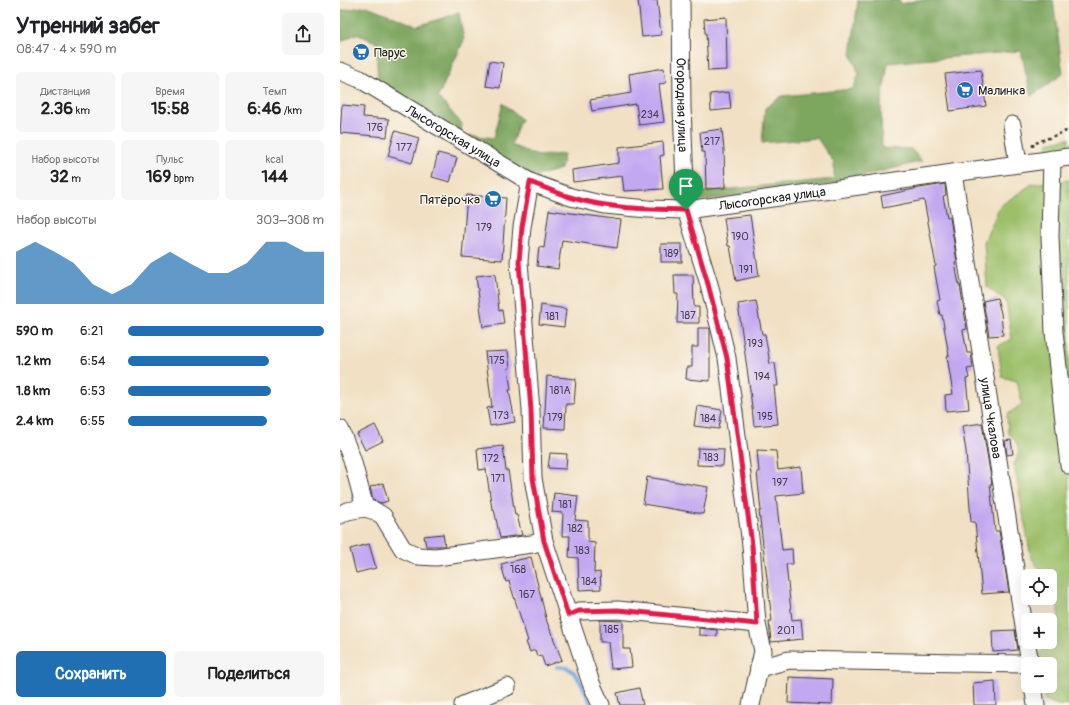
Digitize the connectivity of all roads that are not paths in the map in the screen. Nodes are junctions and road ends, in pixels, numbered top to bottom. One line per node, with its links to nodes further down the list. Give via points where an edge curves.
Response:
1 (681, 0): 9 (street, Огородная улица)
2 (340, 72): 8 (street, Лысогорская улица, via 360,78)
3 (1012, 125): 6 (street)
4 (1069, 157): 5 (street, Лысогорская улица)
5 (1052, 159): 6 (street, Лысогорская улица); 11 (street, via 1050,236 1054,332)
6 (1018, 164): 7 (street, Лысогорская улица)
7 (953, 173): 9 (street, Лысогорская улица); 17 (street, улица Чкалова)
8 (530, 182): 9 (street, Лысогорская улица, via 571,197 605,205); 14 (street, via 519,262 531,410 533,478)
9 (686, 210): 16 (street, Огородная улица, via 727,358 752,545)
10 (340, 429): 12 (street, via 352,459)
11 (1069, 465)
12 (365, 508): 13 (street); 14 (street, via 383,516 403,548 418,556 436,557)
13 (340, 515)
14 (544, 541): 15 (street)
15 (568, 615): 16 (street, via 579,611 618,610); 23 (street, via 591,683)
16 (757, 624): 19 (street, Огородная улица, via 762,651)
17 (1029, 657)
18 (1021, 664): 19 (street, via 789,660)
19 (759, 668): 24 (street)
20 (507, 687): 22 (street)
21 (1034, 693): 25 (street)
22 (463, 705)
23 (602, 705)
24 (751, 705)
25 (1036, 705)

